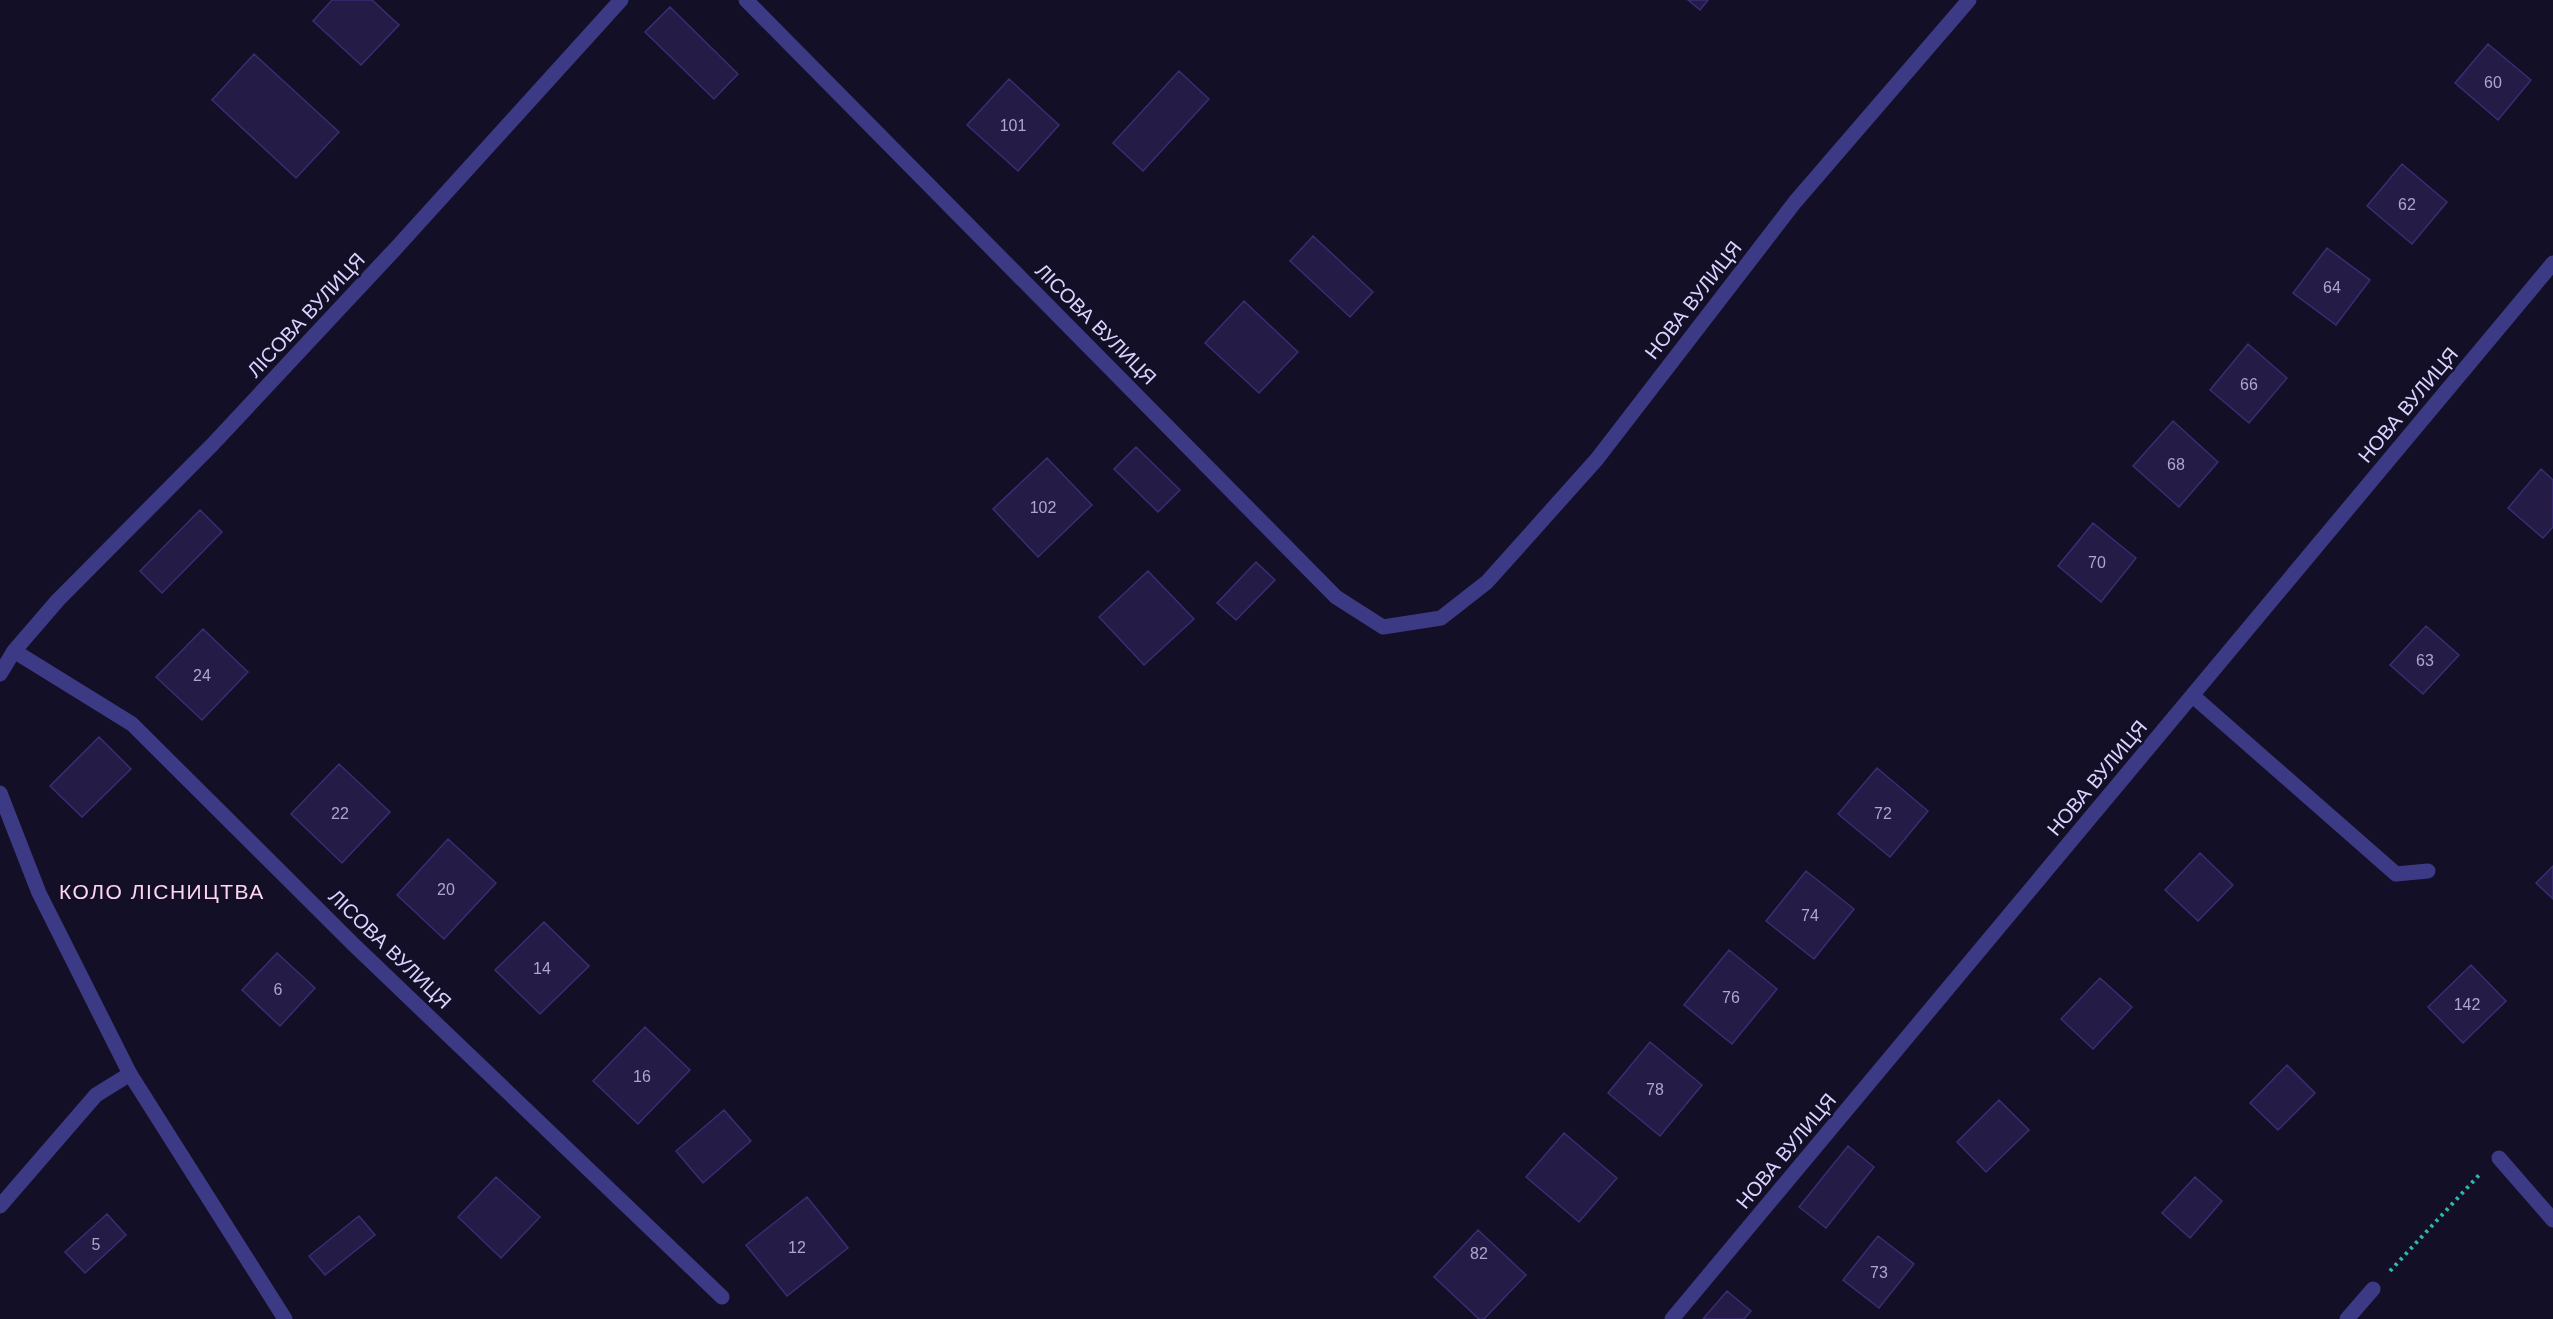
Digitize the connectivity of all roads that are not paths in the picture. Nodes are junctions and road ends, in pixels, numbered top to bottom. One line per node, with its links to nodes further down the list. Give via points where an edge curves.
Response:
1 (621, 0): 6 (street, ЛІСОВА ВУЛИЦЯ, via 397,247 212,445 58,600)
2 (746, 0): 5 (street, ЛІСОВА ВУЛИЦЯ, via 1336,597 1383,627)
3 (1969, 0): 5 (street, НОВА ВУЛИЦЯ, via 1795,202 1597,459 1487,582)
4 (2553, 263): 8 (street, НОВА ВУЛИЦЯ)
5 (1441, 618)
6 (14, 651): 7 (street, ЛІСОВА ВУЛИЦЯ); 16 (street, ЛІСОВА ВУЛИЦЯ, via 132,724 353,944)
7 (0, 674)
8 (2193, 696): 10 (street, via 2396,874); 18 (street, НОВА ВУЛИЦЯ)
9 (0, 793): 11 (street, via 39,893)
10 (2428, 871)
11 (130, 1074): 13 (street, via 96,1095); 17 (street)
12 (2499, 1158): 14 (street)
13 (0, 1206)
14 (2553, 1220)
15 (2373, 1289): 19 (street)
16 (722, 1297)
17 (285, 1319)
18 (1672, 1319)
19 (2346, 1319)

